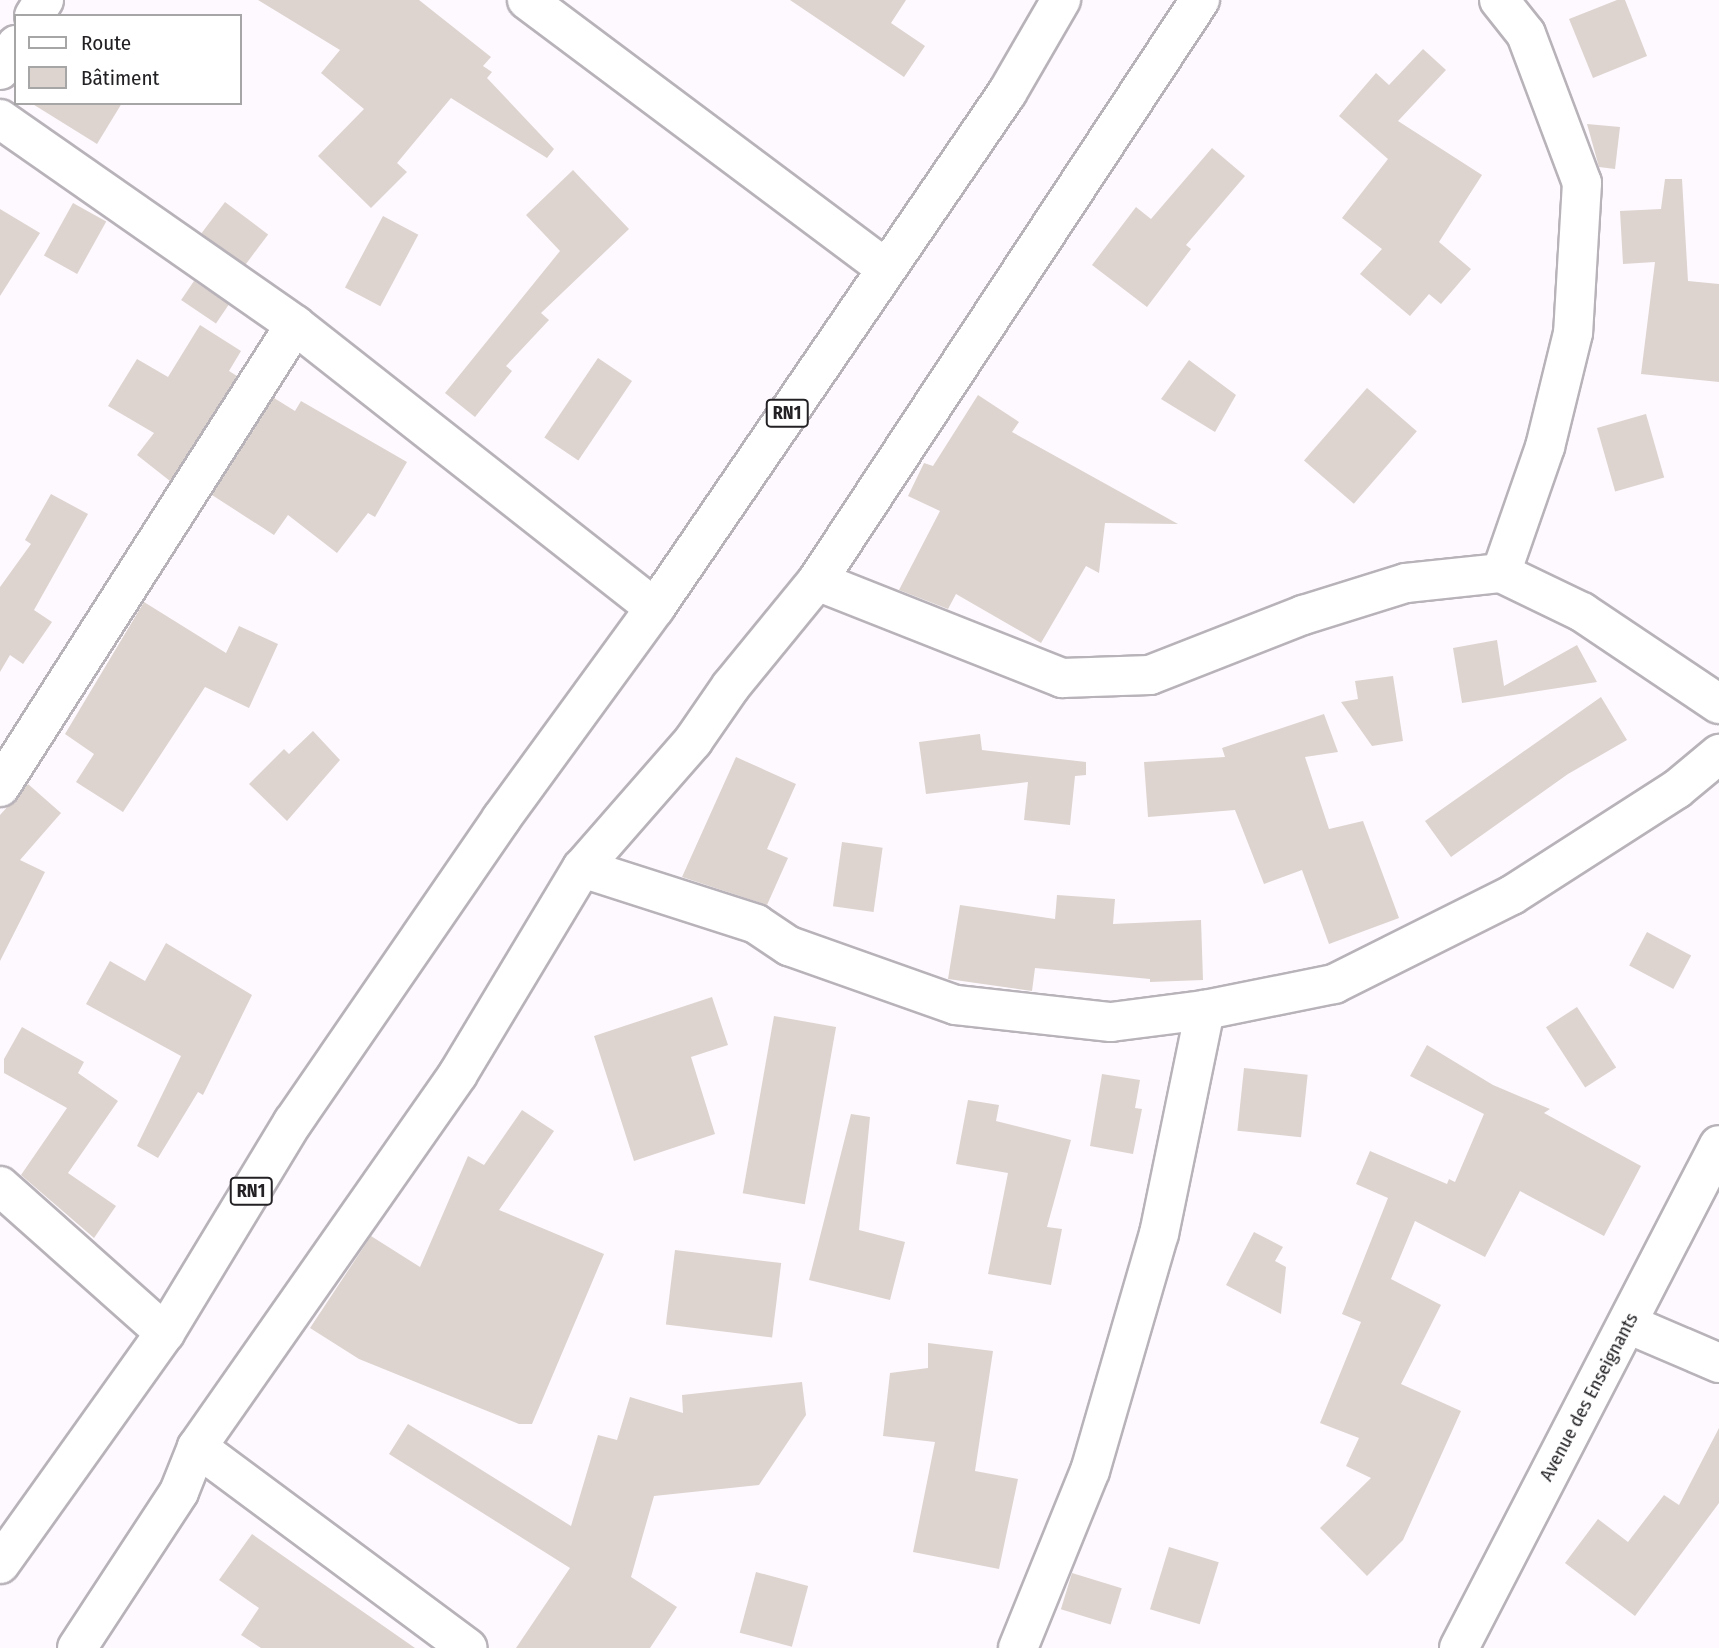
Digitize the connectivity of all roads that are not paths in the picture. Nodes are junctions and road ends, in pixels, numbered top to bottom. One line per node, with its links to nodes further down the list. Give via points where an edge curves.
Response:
1 (527, 0): 8 (main road)
2 (1061, 0): 8 (main road, RN1, via 1007,93)
3 (1200, 0): 11 (main road)
4 (1499, 0): 10 (main road, via 1526,34 1582,183 1573,333 1545,447)
5 (14, 48): 6 (main road)
6 (0, 70)
7 (0, 119): 9 (main road)
8 (885, 268): 12 (main road, RN1)
9 (295, 325): 12 (main road); 15 (main road)
10 (1501, 573): 11 (main road, via 1406,583 1303,615 1150,675 1062,678); 13 (main road, via 1582,612)
11 (817, 581): 16 (main road, via 731,686 693,741)
12 (655, 608): 21 (main road, RN1, via 501,819 293,1122)
13 (1719, 704)
14 (1719, 754): 17 (main road, via 1677,789 1512,895 1334,984)
15 (0, 787)
16 (582, 868): 17 (main road, via 756,924 789,946 957,1005 1111,1022); 23 (main road, via 458,1074)
17 (1205, 1010): 27 (main road, via 1158,1234 1090,1471)
18 (1719, 1145): 20 (main road, Avenue des Enseignants)
19 (0, 1186): 21 (main road)
20 (1628, 1324): 22 (main road); 28 (main road, Avenue des Enseignants)
21 (165, 1333): 24 (main road, RN1)
22 (1719, 1363)
23 (197, 1447): 25 (main road, via 179,1492); 26 (main road)
24 (0, 1564)
25 (76, 1648)
26 (468, 1648)
27 (1018, 1648)
28 (1459, 1648)

